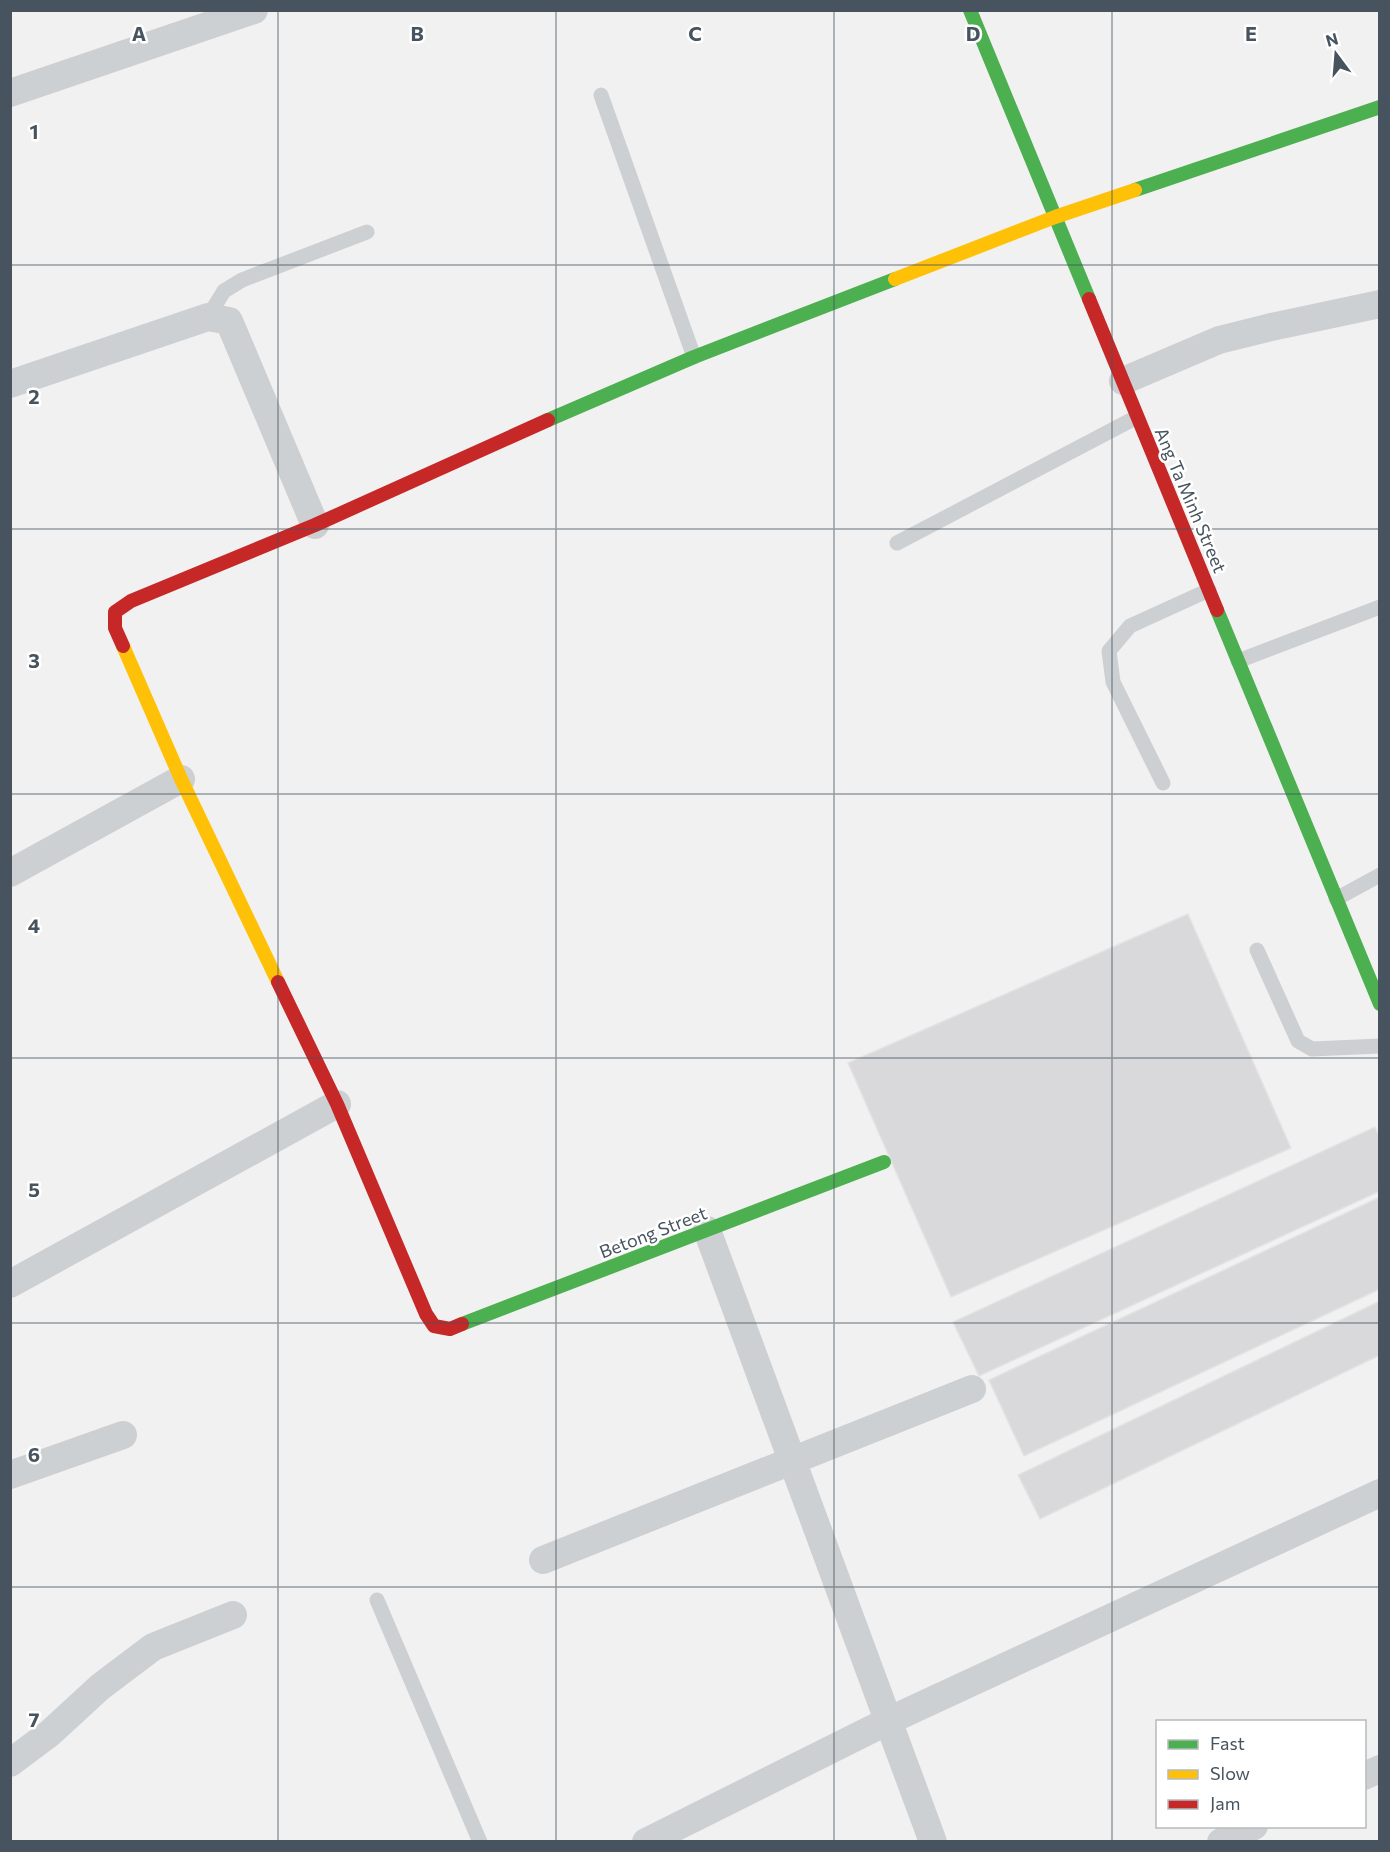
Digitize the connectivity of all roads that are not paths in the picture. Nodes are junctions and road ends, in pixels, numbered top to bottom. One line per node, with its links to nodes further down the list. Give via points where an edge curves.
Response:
1 (254, 10): 3 (street)
2 (969, 10): 7 (street, Ang Ta Minh Street)
3 (190, 21): 4 (street)
4 (10, 93)
5 (602, 95): 11 (lane)
6 (1380, 107): 7 (street)
7 (1055, 218): 11 (street); 12 (street, Ang Ta Minh Street)
8 (368, 232): 10 (lane, via 242,280 224,291)
9 (1380, 304): 12 (street, via 1220,340)
10 (208, 317): 13 (street); 15 (street, via 229,321)
11 (694, 357): 15 (street)
12 (1123, 381): 14 (street, Ang Ta Minh Street)
13 (10, 384)
14 (1137, 417): 16 (lane); 17 (street, Ang Ta Minh Street)
15 (315, 525): 20 (street, via 131,601 115,612 115,628)
16 (897, 543)
17 (1209, 590): 19 (street, Ang Ta Minh Street); 21 (lane, via 1130,626 1108,651 1113,682)
18 (1380, 607): 19 (lane)
19 (1238, 661): 24 (street, Ang Ta Minh Street)
20 (181, 779): 22 (street); 28 (street)
21 (1163, 783)
22 (10, 873)
23 (1380, 875): 24 (lane)
24 (1336, 899): 26 (street, Ang Ta Minh Street)
25 (1257, 950): 27 (lane, via 1298,1041 1312,1049)
26 (1380, 1004)
27 (1380, 1046)
28 (337, 1104): 30 (street, Betong Street, via 434,1326 450,1329); 31 (street)
29 (884, 1162): 30 (street, Betong Street)
30 (707, 1230): 34 (street)
31 (10, 1284)
32 (972, 1389): 34 (street)
33 (123, 1435): 35 (street)
34 (792, 1460): 37 (street); 40 (street)
35 (10, 1475)
36 (1380, 1493): 40 (street)
37 (543, 1560)
38 (377, 1599): 45 (lane)
39 (233, 1615): 41 (street, via 153,1647)
40 (888, 1720): 46 (street); 47 (street)
41 (10, 1763)
42 (1380, 1769): 43 (street)
43 (1366, 1776)
44 (1252, 1828): 48 (street)
45 (480, 1842)
46 (645, 1842)
47 (933, 1842)
48 (1221, 1842)

